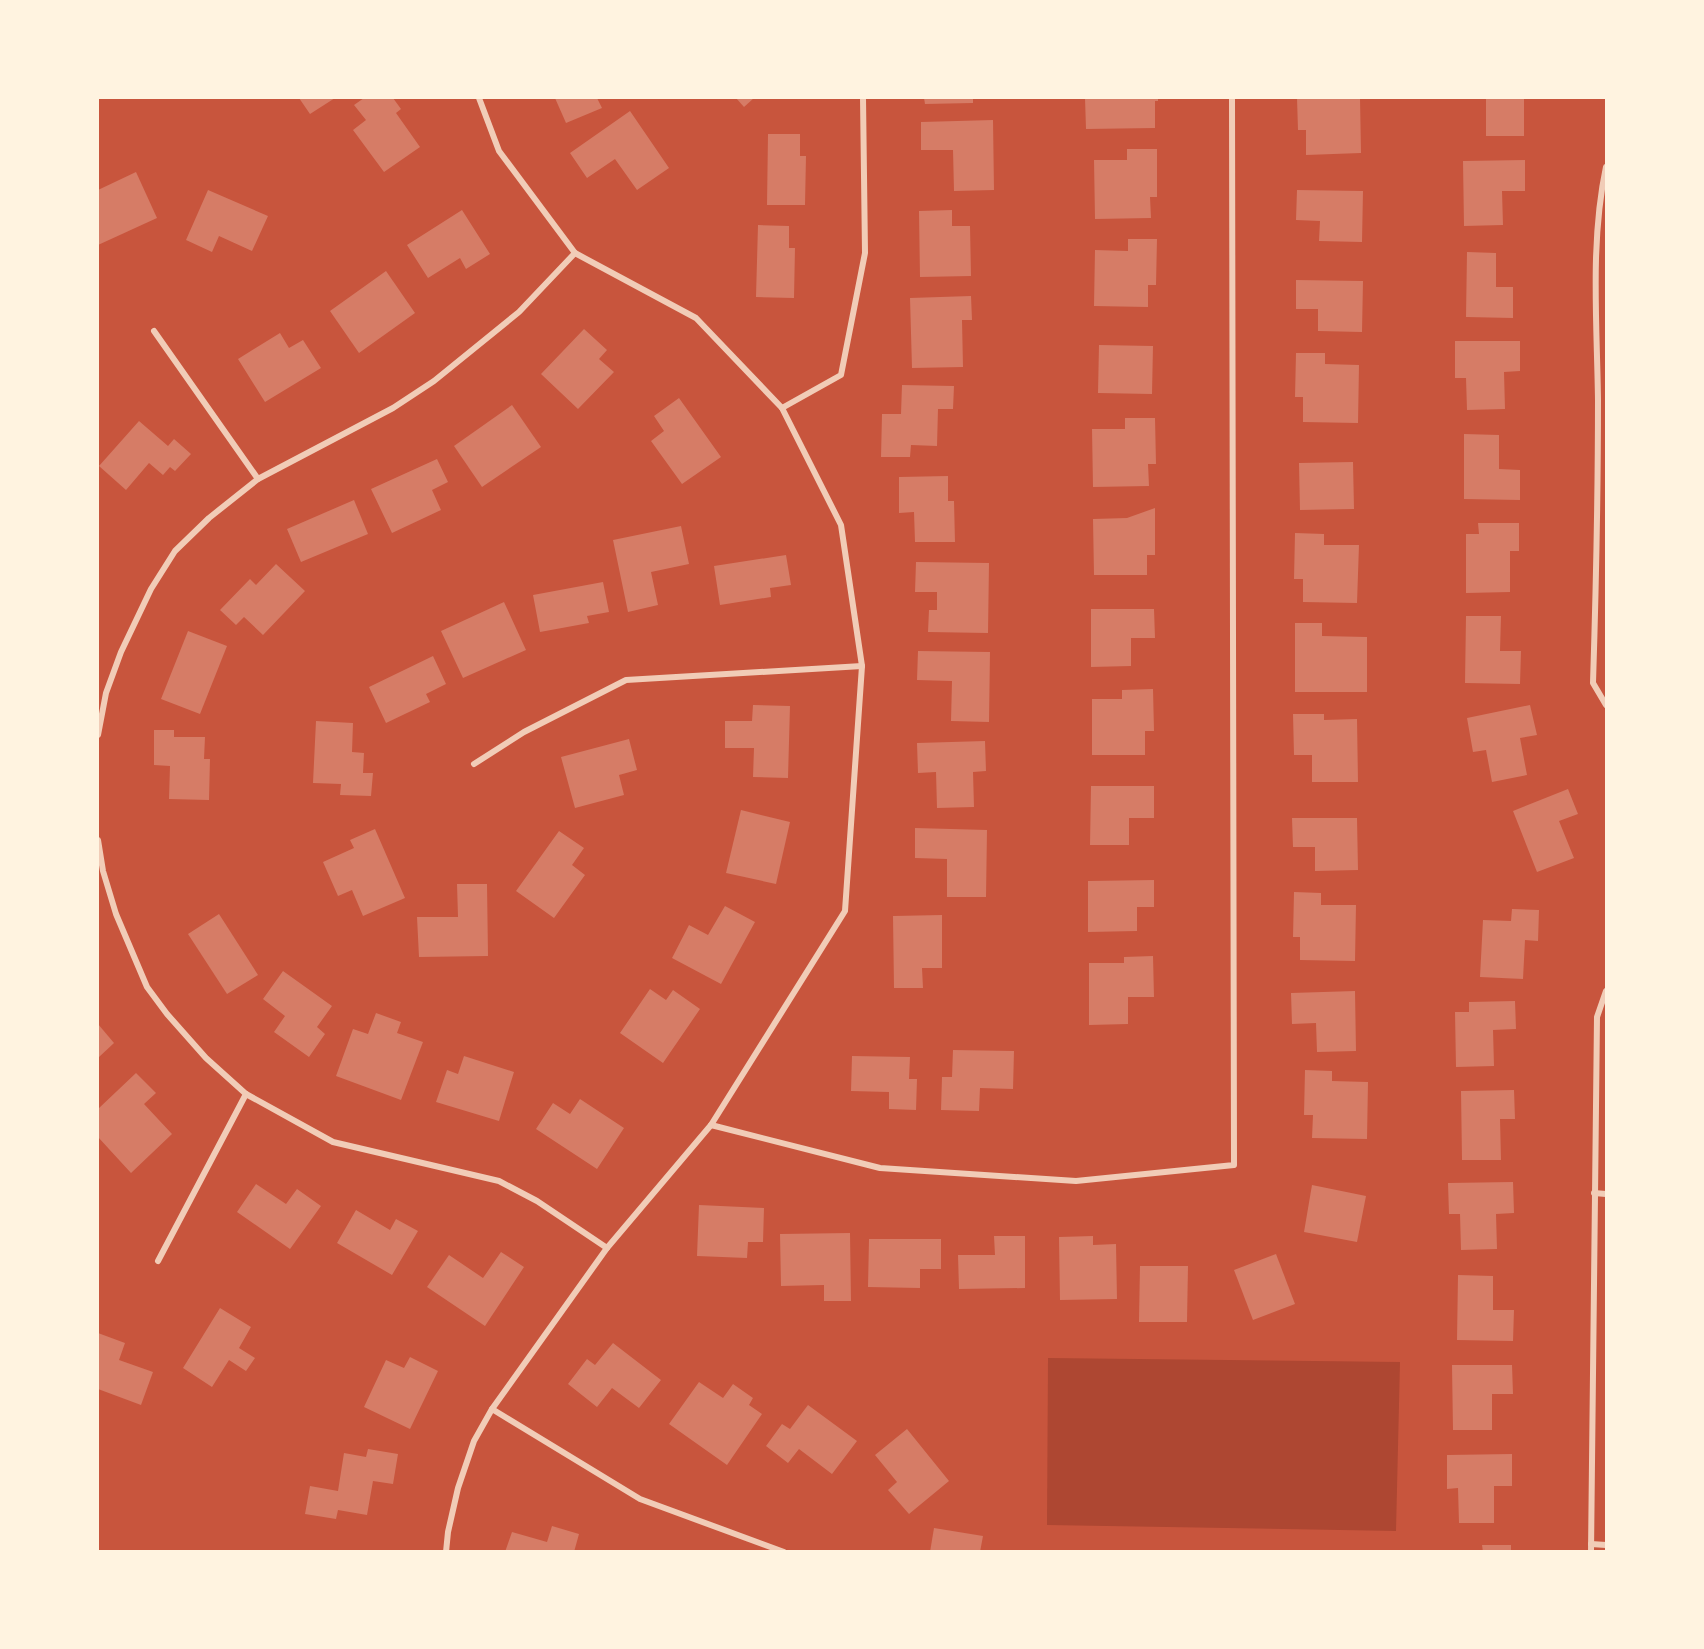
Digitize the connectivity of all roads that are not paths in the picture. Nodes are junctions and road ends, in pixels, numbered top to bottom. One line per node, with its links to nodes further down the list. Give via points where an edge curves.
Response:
1 (478, 98): 5 (street, via 499,151)
2 (863, 98): 7 (street, via 865,253 841,375)
3 (1232, 98): 16 (street, via 1234,1165 1076,1181 892,1169)
4 (1606, 167): 10 (street, via 1597,263 1598,477 1593,683)
5 (575, 253): 7 (street, via 696,318); 8 (street, via 519,312 434,381 393,408)
6 (153, 331): 8 (street)
7 (782, 408): 9 (street, via 841,525)
8 (258, 479): 11 (street, via 209,518 176,551 152,589 121,652 106,693)
9 (862, 666): 12 (street, via 626,680 524,732); 16 (street, via 845,912)
10 (1606, 705)
11 (98, 735)
12 (474, 764)
13 (98, 840): 15 (street, via 116,914 147,987 206,1058)
14 (1606, 991): 17 (street, via 1597,1017)
15 (246, 1094): 19 (street, via 333,1142 499,1181 537,1201); 20 (street)
16 (711, 1125): 19 (street)
17 (1594, 1193): 18 (street); 23 (street)
18 (1606, 1194)
19 (607, 1248): 21 (street)
20 (158, 1260)
21 (492, 1409): 24 (street, via 474,1442 458,1488); 25 (street, via 640,1499)
22 (1606, 1545): 23 (street)
23 (1591, 1548)
24 (446, 1551)
25 (784, 1551)

